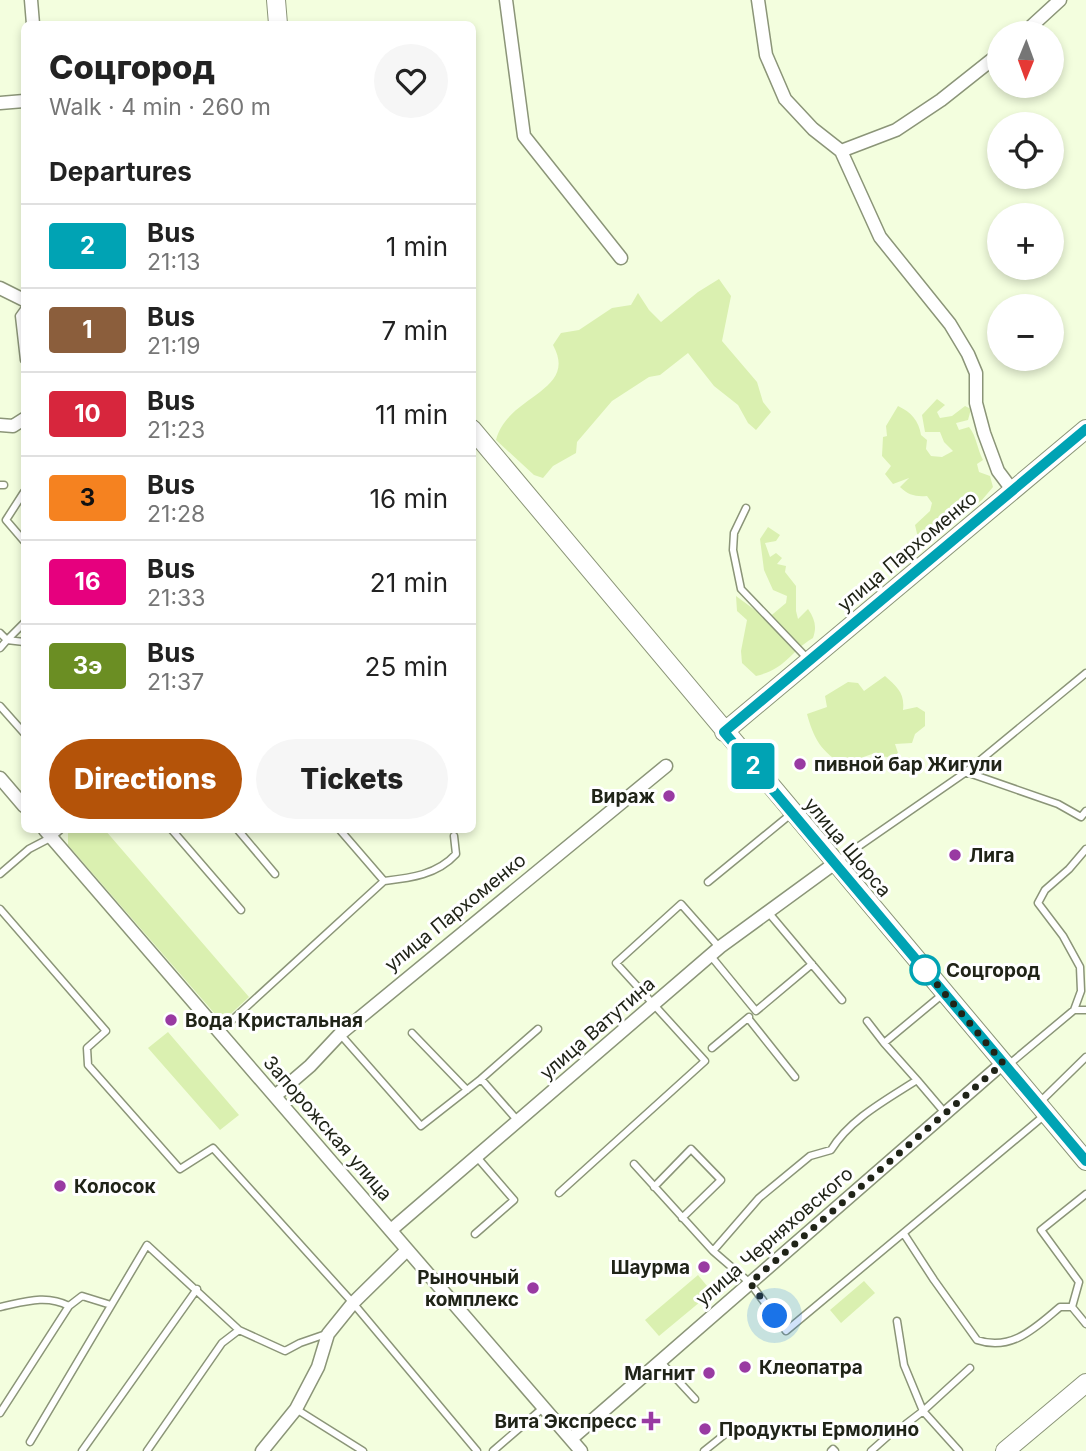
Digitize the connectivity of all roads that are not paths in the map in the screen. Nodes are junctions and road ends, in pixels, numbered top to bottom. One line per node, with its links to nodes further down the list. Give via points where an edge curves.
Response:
1 (31, 0): 6 (street)
2 (276, 0): 7 (main road)
3 (506, 0): 13 (street, via 524,136)
4 (758, 0): 12 (street, via 766,55 785,99)
5 (1060, 0): 8 (street)
6 (33, 21)
7 (278, 21)
8 (1037, 21)
9 (987, 64): 12 (street, via 896,130)
10 (21, 100): 11 (street)
11 (0, 103)
12 (841, 150): 22 (street, via 880,237 950,324 968,354 976,373 976,403 984,433 998,471)
13 (621, 258)
14 (0, 288): 15 (street)
15 (21, 298)
16 (21, 313): 17 (lane)
17 (21, 334)
18 (21, 421): 19 (street)
19 (0, 425)
20 (1086, 429): 22 (main road, улица Пархоменко)
21 (476, 434): 35 (main road, улица Щорса)
22 (1013, 491): 31 (main road, улица Пархоменко)
23 (21, 497): 25 (lane, via 6,520)
24 (746, 508): 31 (lane, via 734,533 741,589)
25 (21, 538)
26 (21, 626): 28 (lane)
27 (0, 633): 28 (lane)
28 (7, 640): 29 (lane); 30 (lane)
29 (21, 642)
30 (0, 648)
31 (808, 659): 35 (main road, улица Пархоменко)
32 (1086, 673): 37 (lane)
33 (0, 706): 34 (lane)
34 (21, 730)
35 (724, 732): 40 (main road, улица Щорса)
36 (666, 766): 70 (street, улица Пархоменко)
37 (966, 772): 41 (lane); 49 (lane)
38 (0, 778): 39 (street)
39 (21, 802)
40 (792, 812): 49 (main road, улица Щорса); 53 (lane)
41 (1084, 817)
42 (51, 833): 50 (lane)
43 (53, 833): 68 (street, Запорожская улица)
44 (175, 833): 55 (lane)
45 (241, 833): 51 (lane)
46 (343, 833): 52 (lane)
47 (454, 836): 52 (lane, via 456,854 449,861 421,876)
48 (1086, 849): 62 (lane, via 1038,903 1080,967 1081,991)
49 (835, 863): 56 (street, улица Ватутина); 59 (main road, улица Щорса)
50 (0, 874)
51 (275, 874)
52 (384, 881): 68 (lane)
53 (708, 882)
54 (0, 909): 97 (lane, via 106,1031 87,1048 88,1065 180,1169 213,1147)
55 (240, 910)
56 (768, 912): 57 (street, улица Ватутина); 58 (lane)
57 (715, 951): 61 (street, улица Ватутина); 61 (lane, via 681,904 616,962); 64 (lane)
58 (812, 964): 60 (lane); 64 (lane)
59 (944, 993): 71 (lane); 74 (main road, улица Щорса)
60 (842, 1000)
61 (654, 1004): 82 (street, улица Ватутина); 87 (lane, via 705,1061)
62 (1074, 1010): 63 (lane); 74 (lane)
63 (1086, 1010)
64 (756, 1011): 65 (lane)
65 (748, 1018): 72 (lane); 75 (lane)
66 (867, 1021): 71 (lane)
67 (538, 1029): 76 (lane)
68 (219, 1032): 79 (street, Запорожская улица)
69 (412, 1033): 78 (lane)
70 (340, 1034): 78 (lane, via 421,1126); 79 (street, улица Пархоменко)
71 (884, 1043): 77 (lane)
72 (712, 1048)
73 (1086, 1058): 80 (lane)
74 (1004, 1065): 80 (main road, улица Щорса); 81 (street, улица Черняховского)
75 (795, 1077)
76 (481, 1079): 78 (lane); 82 (lane)
77 (917, 1080): 81 (lane); 94 (lane, via 841,1134 831,1150 799,1164 759,1198)
78 (467, 1090)
79 (275, 1096): 90 (street, Запорожская улица)
80 (1042, 1109): 84 (main road, улица Щорса); 92 (lane)
81 (945, 1113): 95 (street, улица Черняховского)
82 (518, 1121): 83 (street, улица Ватутина)
83 (476, 1156): 90 (street, улица Ватутина); 91 (lane, via 514,1200)
84 (1086, 1161)
85 (634, 1164): 86 (lane)
86 (654, 1187): 89 (lane); 89 (lane, via 691,1149 721,1180)
87 (559, 1193)
88 (1086, 1194): 101 (lane, via 1041,1230 1079,1282)
89 (682, 1218): 94 (lane)
90 (391, 1230): 93 (street, Запорожская улица)
91 (475, 1234)
92 (904, 1234): 95 (lane, via 786,1331); 101 (lane, via 977,1340 1022,1338 1060,1307)
93 (407, 1250): 97 (street); 110 (street, Запорожская улица)
94 (713, 1251): 95 (lane)
95 (750, 1283): 106 (street, улица Черняховского)
96 (197, 1289): 98 (lane, via 147,1245); 104 (lane); 119 (lane)
97 (353, 1303): 105 (street); 123 (lane)
98 (111, 1305): 99 (lane, via 82,1296); 118 (lane)
99 (69, 1306): 100 (lane, via 37,1299); 113 (lane)
100 (0, 1307)
101 (1072, 1307): 103 (lane)
102 (897, 1321): 112 (lane, via 904,1365)
103 (1086, 1324)
104 (239, 1330): 105 (lane, via 285,1351); 120 (lane, via 222,1343)
105 (328, 1334): 111 (street, via 318,1367)
106 (660, 1361): 109 (lane); 117 (street, улица Черняховского)
107 (970, 1368): 112 (lane)
108 (1086, 1383): 129 (main road)
109 (695, 1399)
110 (544, 1408): 117 (street, Запорожская улица); 124 (lane)
111 (296, 1409): 121 (street); 122 (lane)
112 (923, 1411): 114 (lane); 128 (lane)
113 (0, 1413)
114 (906, 1424)
115 (724, 1435): 126 (lane)
116 (888, 1436): 127 (lane)
117 (571, 1439): 125 (street, Запорожская улица)
118 (30, 1442)
119 (82, 1451)
120 (147, 1451)
121 (262, 1451)
122 (363, 1451)
123 (477, 1451)
124 (493, 1451)
125 (581, 1451)
126 (704, 1451)
127 (871, 1451)
128 (959, 1451)
129 (1005, 1451)

